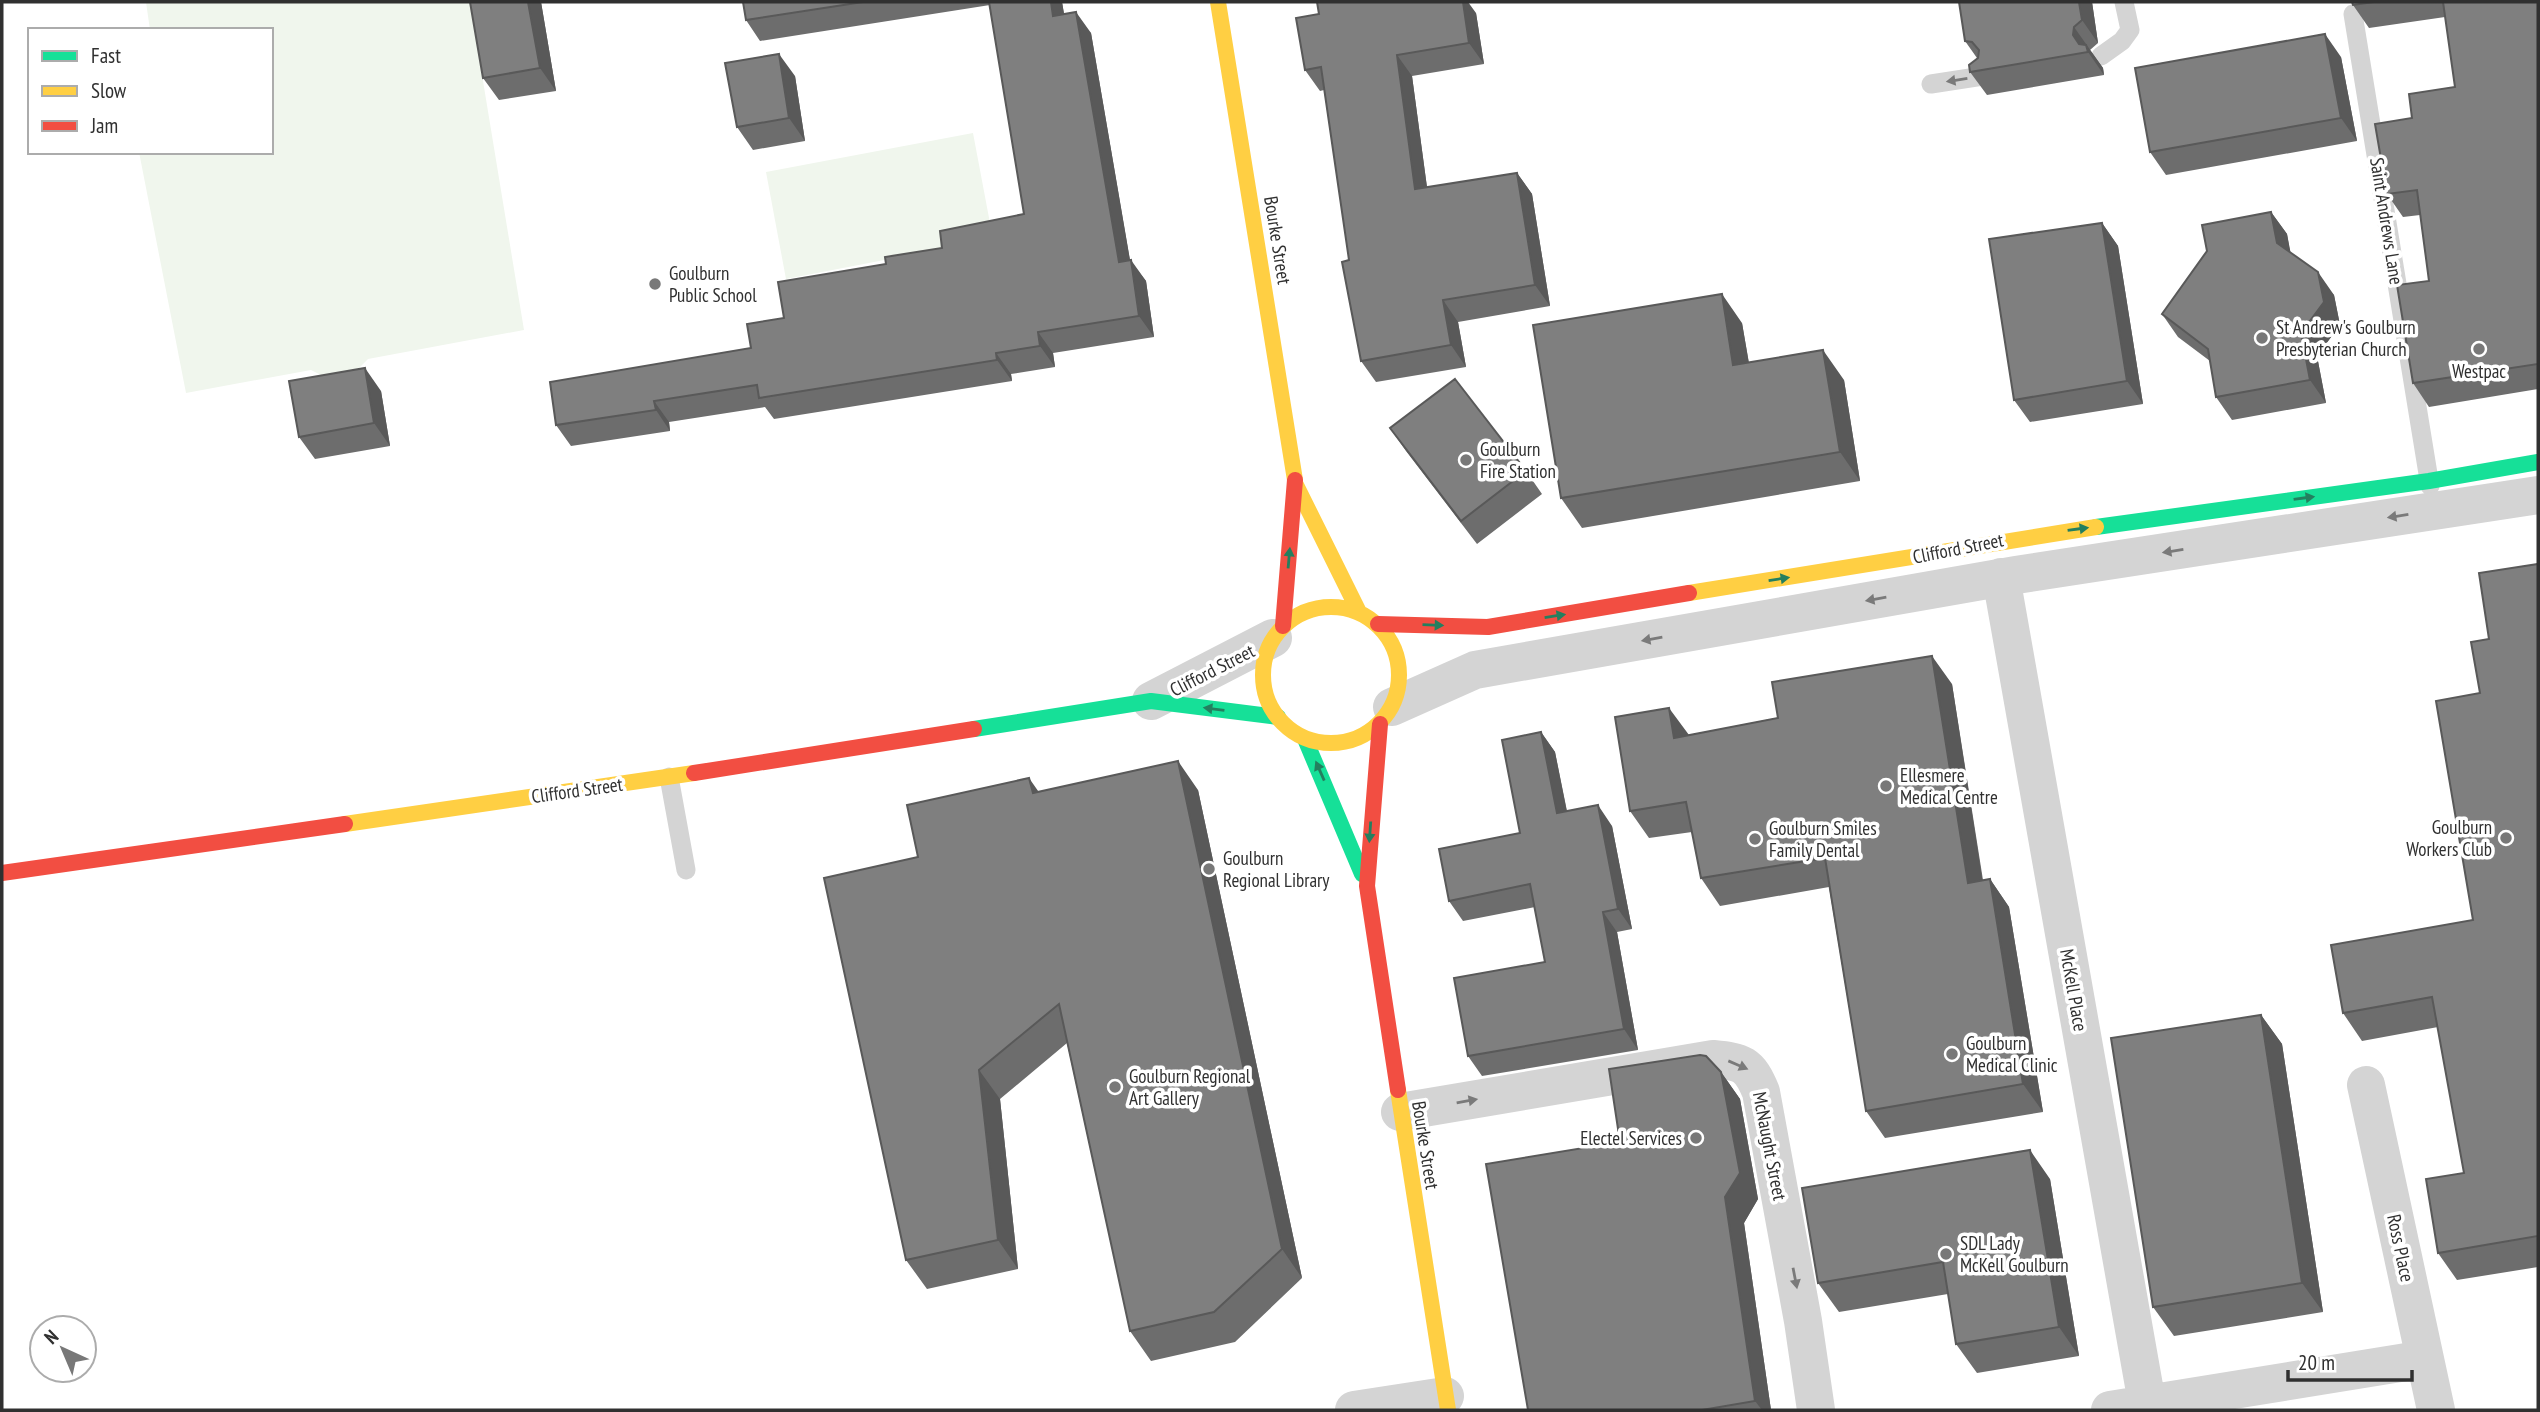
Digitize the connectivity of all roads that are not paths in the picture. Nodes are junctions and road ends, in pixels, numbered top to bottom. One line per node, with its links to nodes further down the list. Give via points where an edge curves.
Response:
1 (1219, 2): 8 (main road, Bourke Street)
2 (2124, 2): 4 (lane, via 2130,30)
3 (2353, 14): 10 (lane, Saint Andrews Lane)
4 (2101, 55)
5 (1983, 76): 6 (lane, one-way to 6)
6 (1931, 84)
7 (2538, 462): 10 (main road, Clifford Street)
8 (1296, 485): 13 (main road, Bourke Street); 15 (main road, Bourke Street, one-way to 8)
9 (2538, 495): 10 (street, Clifford Street)
10 (2432, 496): 11 (street, Clifford Street)
11 (2009, 564): 12 (street, Clifford Street); 28 (street, McKell Place)
12 (1917, 574): 14 (main road, Clifford Street, one-way to 12, via 1488,627); 17 (street, Clifford Street, one-way to 17, via 1475,670)
13 (1359, 612): 14 (main road); 15 (main road, via 1319,607 1299,614)
14 (1378, 624): 17 (main road, via 1392,642 1399,663 1399,686)
15 (1278, 632): 16 (street, Clifford Street); 18 (main road, via 1264,661 1263,685)
16 (1151, 701): 18 (main road, Clifford Street, one-way to 16); 20 (main road, Clifford Street)
17 (1386, 715): 19 (main road, via 1364,736 1345,742); 23 (main road, Bourke Street, one-way to 23)
18 (1278, 717): 19 (main road)
19 (1305, 739): 23 (main road, Bourke Street, one-way to 19)
20 (669, 777): 21 (lane); 22 (main road, Clifford Street)
21 (686, 870)
22 (2, 873)
23 (1367, 886): 25 (main road, Bourke Street)
24 (2366, 1085): 26 (street, Ross Place)
25 (1400, 1112): 27 (main road, Bourke Street); 30 (street, McNaught Street, one-way to 30, via 1713,1059 1738,1062 1753,1072 1761,1091)
26 (2425, 1359): 28 (street); 32 (street, Ross Place)
27 (1446, 1403): 29 (street)
28 (2147, 1403): 31 (street)
29 (1354, 1410)
30 (1816, 1410)
31 (2110, 1410)
32 (2436, 1410)

